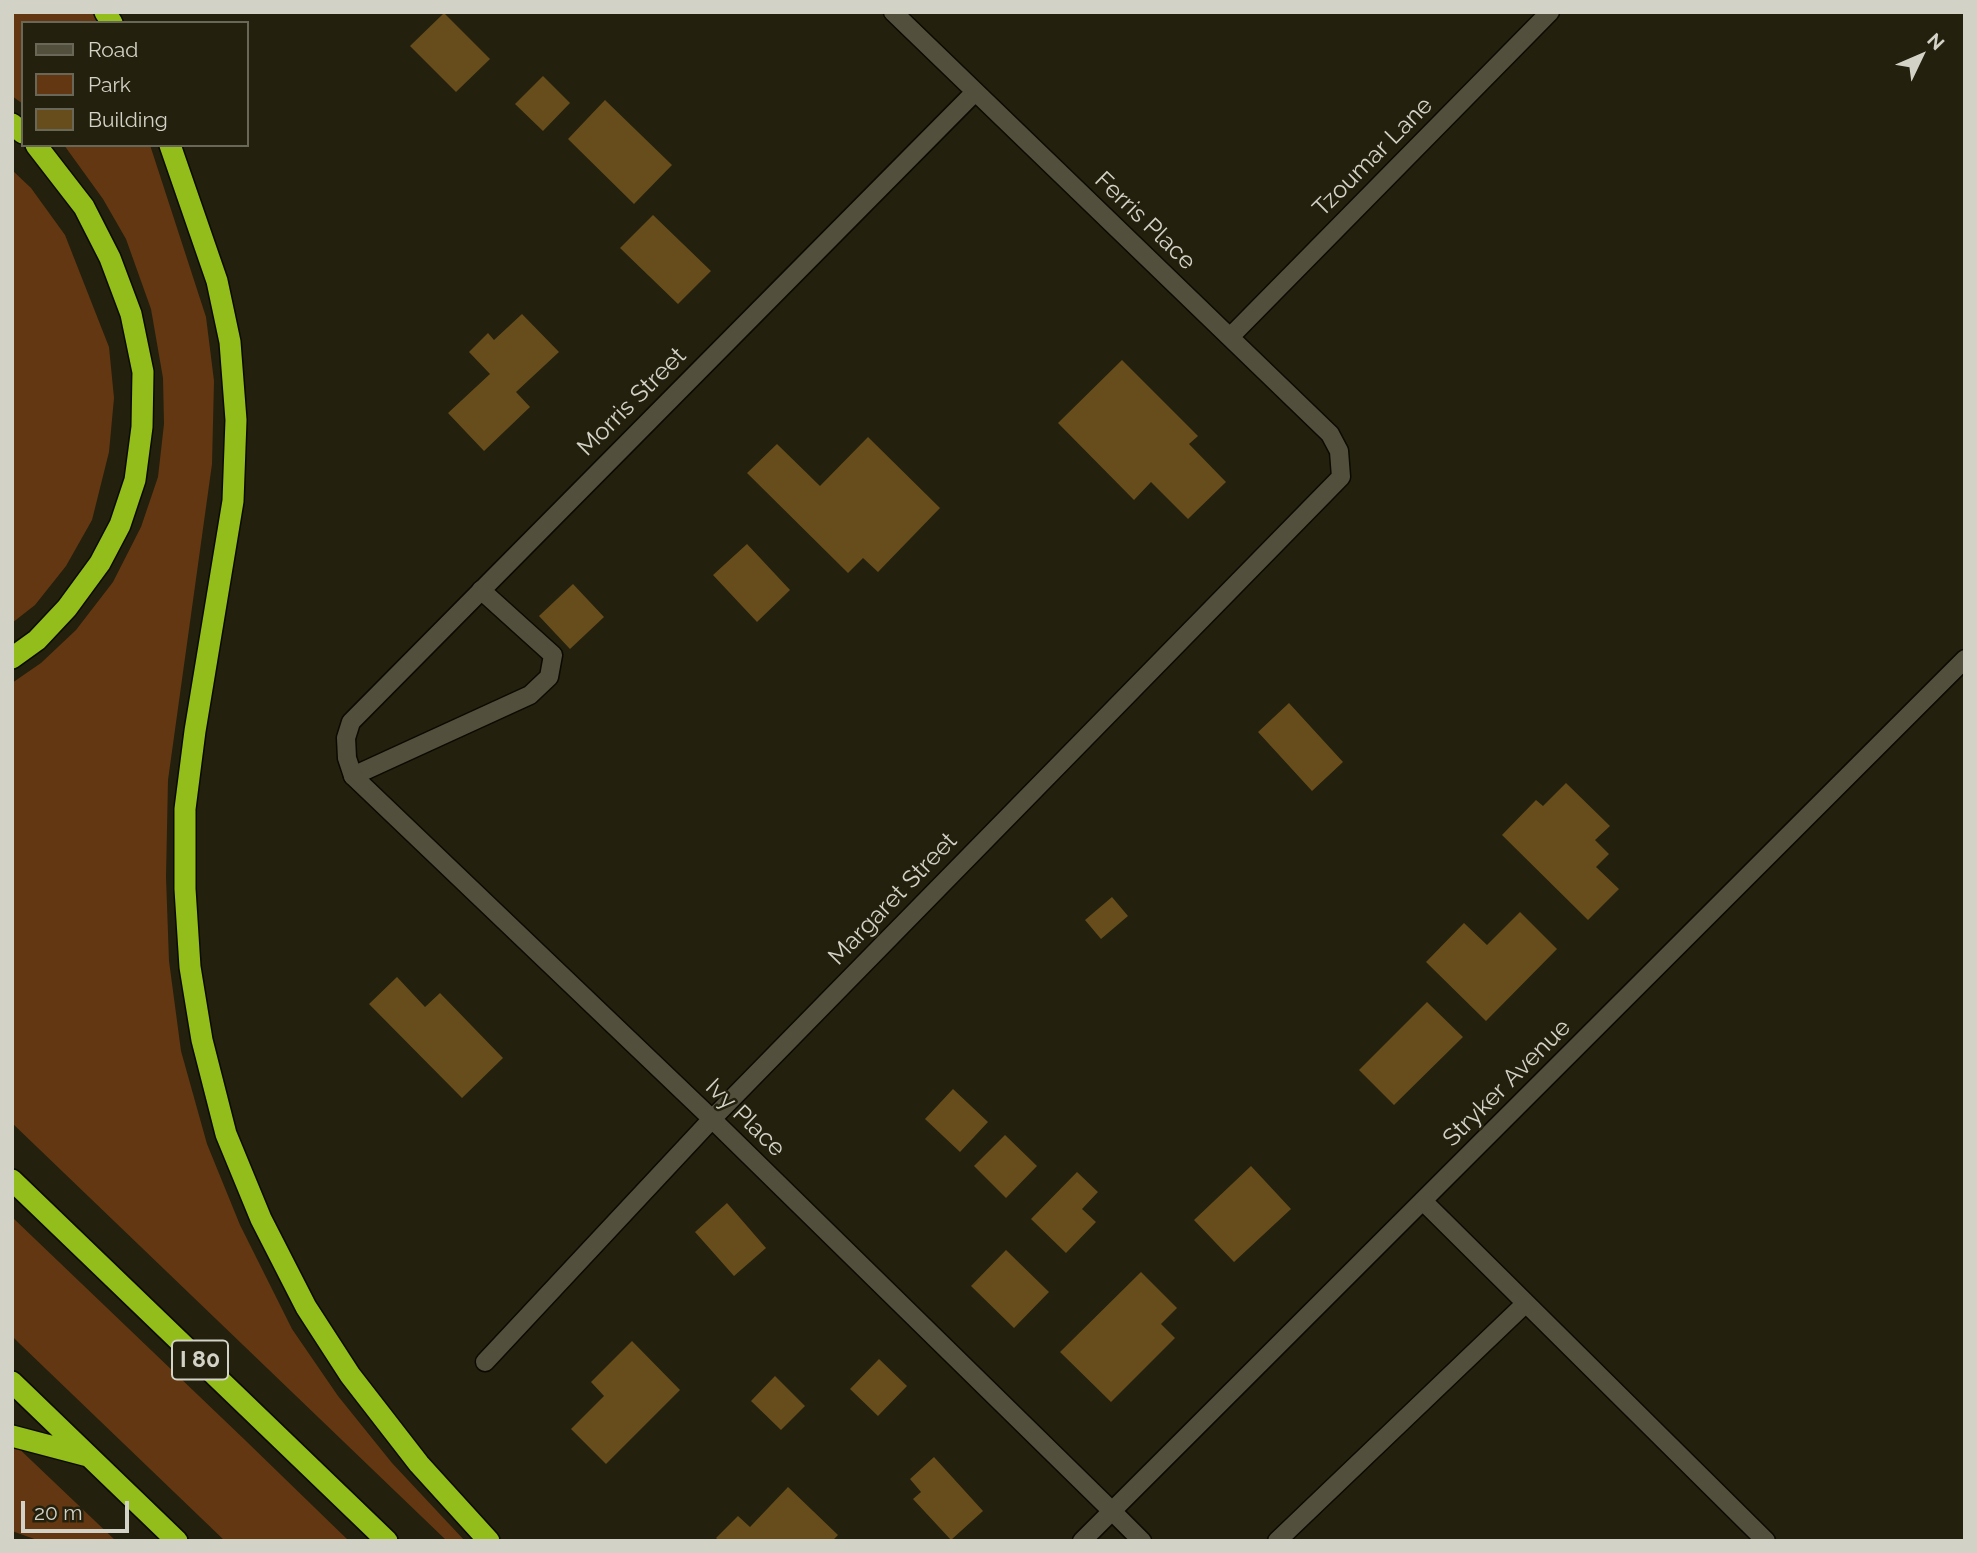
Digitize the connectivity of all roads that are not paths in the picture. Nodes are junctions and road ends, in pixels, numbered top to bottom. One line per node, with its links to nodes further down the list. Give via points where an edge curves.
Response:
1 (893, 12): 3 (street, Ferris Place)
2 (1550, 12): 6 (street, Tzoumar Lane)
3 (975, 92): 6 (street, Ferris Place); 8 (street, Morris Street)
4 (38, 147): 9 (highway, via 83,207 110,258 131,314 143,372 142,427 131,491 100,563 67,608)
5 (171, 147): 24 (highway, via 218,281 230,342 236,420 233,501 185,809 190,967 202,1040 226,1134 261,1219 306,1307 350,1375 411,1454)
6 (1230, 337): 7 (street, Ferris Place, via 1330,433 1339,451)
7 (1341, 477): 13 (street, Margaret Street)
8 (481, 590): 11 (street, Morris Street, via 351,722); 12 (street, via 553,655 549,677 530,695)
9 (12, 658)
10 (1965, 659): 15 (street, Stryker Avenue)
11 (347, 758): 12 (street, Ivy Place)
12 (354, 776): 13 (street, Ivy Place)
13 (712, 1119): 17 (street, Margaret Street); 21 (street, Ivy Place)
14 (12, 1180): 23 (highway, I 80)
15 (1423, 1201): 16 (street); 21 (street, Stryker Avenue)
16 (1526, 1303): 27 (street); 28 (street)
17 (485, 1362)
18 (12, 1382): 20 (highway)
19 (12, 1436): 20 (highway)
20 (90, 1457): 22 (highway)
21 (1112, 1511): 25 (street, Stryker Avenue); 26 (street, Ivy Place)
22 (177, 1541)
23 (387, 1541)
24 (489, 1541)
25 (1082, 1541)
26 (1142, 1541)
27 (1277, 1541)
28 (1766, 1541)

